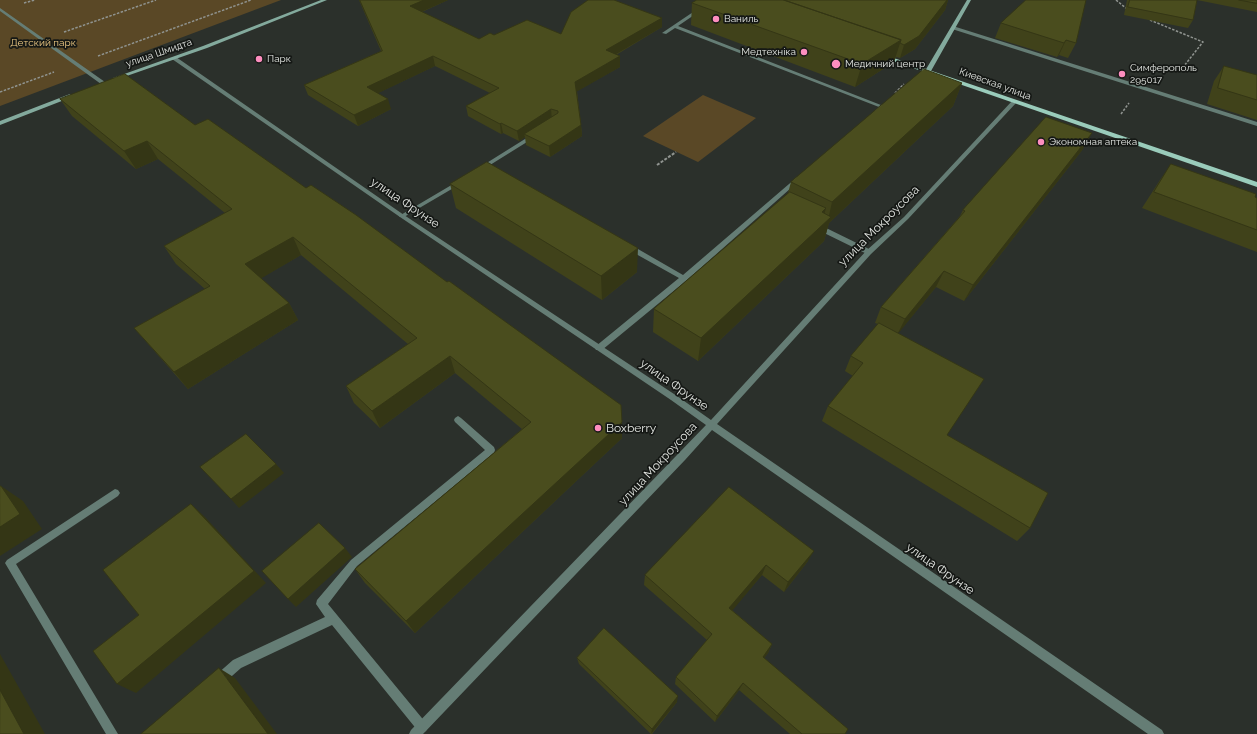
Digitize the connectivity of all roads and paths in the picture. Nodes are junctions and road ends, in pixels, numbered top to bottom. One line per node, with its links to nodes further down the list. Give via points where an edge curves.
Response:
1 (156, 0): 13 (path)
2 (251, 0): 16 (path)
3 (325, 0): 15 (main road, улица Шмидта)
4 (714, 0): 10 (street)
5 (970, 0): 11 (main road)
6 (1116, 0): 8 (path)
7 (0, 9): 13 (street)
8 (1130, 11)
9 (1149, 20): 17 (path, via 1203,42)
10 (674, 26): 12 (street); 28 (street, via 883,107)
11 (954, 28): 18 (main road); 30 (street)
12 (664, 33)
13 (44, 39): 16 (street)
14 (879, 54): 18 (main road, Киевская улица)
15 (174, 58): 19 (main road, улица Шмидта); 40 (street, улица Фрунзе)
16 (78, 63): 19 (street); 23 (path)
17 (1184, 66)
18 (928, 71): 25 (main road, Киевская улица)
19 (103, 83): 21 (main road, улица Шмидта)
20 (905, 83): 22 (path)
21 (96, 86)
22 (898, 89)
23 (0, 92)
24 (74, 94): 29 (main road)
25 (1014, 102): 37 (main road, Киевская улица); 43 (street, улица Мокроусова, via 906,218)
26 (1129, 102): 27 (path)
27 (1121, 114)
28 (871, 117)
29 (0, 123)
30 (1257, 124)
31 (542, 130): 35 (street)
32 (676, 152): 33 (path)
33 (657, 165)
34 (804, 173): 38 (street)
35 (471, 175)
36 (465, 179): 40 (street)
37 (1257, 185)
38 (768, 203): 39 (street); 44 (street)
39 (775, 207)
40 (402, 216): 45 (street, улица Фрунзе)
41 (810, 223): 43 (street)
42 (623, 244): 44 (street)
43 (869, 252): 47 (street, улица Мокроусова)
44 (684, 278): 45 (street)
45 (599, 348): 47 (street, улица Фрунзе)
46 (458, 420): 49 (street, via 491,450 354,563 321,604)
47 (711, 425): 51 (street, улица Мокроусова); 53 (street, улица Фрунзе)
48 (115, 493): 52 (street, via 10,563)
49 (334, 619): 50 (street, via 237,664); 51 (street)
50 (214, 684)
51 (418, 730)
52 (112, 734)
53 (1158, 734)

